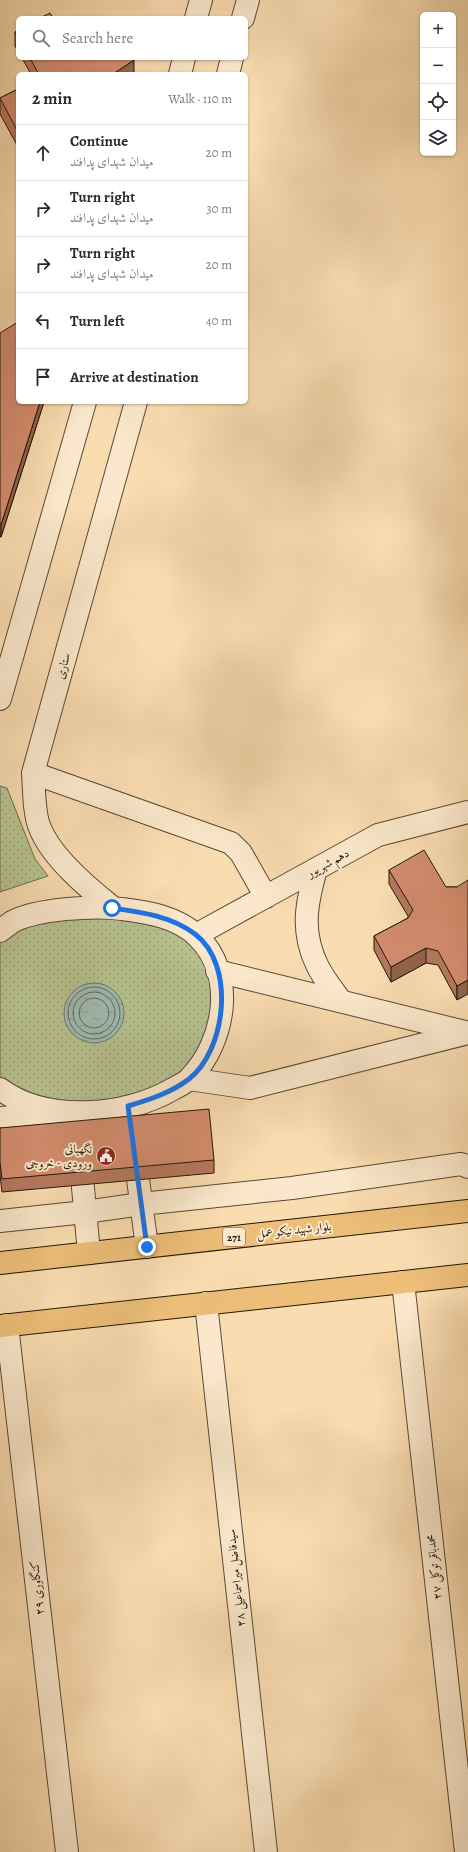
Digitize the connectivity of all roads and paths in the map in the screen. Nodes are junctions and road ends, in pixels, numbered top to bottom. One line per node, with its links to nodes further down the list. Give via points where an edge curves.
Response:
1 (201, 0): 3 (street)
2 (248, 0): 4 (street)
3 (197, 16)
4 (244, 16)
5 (184, 60): 7 (street)
6 (232, 60): 8 (street)
7 (180, 72)
8 (228, 72)
9 (85, 404): 11 (street)
10 (135, 404): 12 (street, ستاری)
11 (0, 699)
12 (33, 772): 15 (street, via 231,843 241,854); 16 (street, ستاری, via 39,827 51,847 68,867)
13 (468, 812): 14 (street, دهم شهریور, via 378,834)
14 (316, 869): 15 (street, دهم شهریور); 20 (street, via 309,894 306,929 317,966)
15 (266, 897): 18 (street, دهم شهریور)
16 (112, 908): 17 (street, via 73,909 32,915 12,922); 18 (street, via 154,914 182,925)
17 (0, 931)
18 (196, 935): 19 (street, via 208,948)
19 (218, 971): 20 (street); 22 (street, via 222,1014 219,1028 205,1061)
20 (341, 1001): 21 (street)
21 (468, 1033): 22 (street, via 250,1088)
22 (189, 1079): 24 (street, via 165,1093)
23 (0, 1089): 26 (street)
24 (128, 1106): 26 (street); 28 (street)
25 (0, 1118): 26 (street)
26 (76, 1122): 30 (street)
27 (468, 1167): 28 (street, via 461,1164 292,1188)
28 (141, 1204): 30 (street); 32 (street)
29 (468, 1211): 32 (main road, بلوار شهید نیکو عمل / 271)
30 (86, 1212): 31 (street); 33 (street)
31 (0, 1221)
32 (147, 1247): 33 (main road, بلوار شهید نیکو عمل / 271)
33 (89, 1253): 34 (main road, بلوار شهید نیکو عمل / 271)
34 (0, 1263)
35 (468, 1275): 36 (main road)
36 (403, 1282): 37 (main road); 41 (street, محمدباقر توکلی ۲۷)
37 (206, 1303): 38 (main road); 40 (street, سیدفاضل میراسماعیلی ۲۸)
38 (4, 1325): 39 (street, کنگاوری ۲۹)
39 (67, 1852)
40 (266, 1852)
41 (466, 1852)

